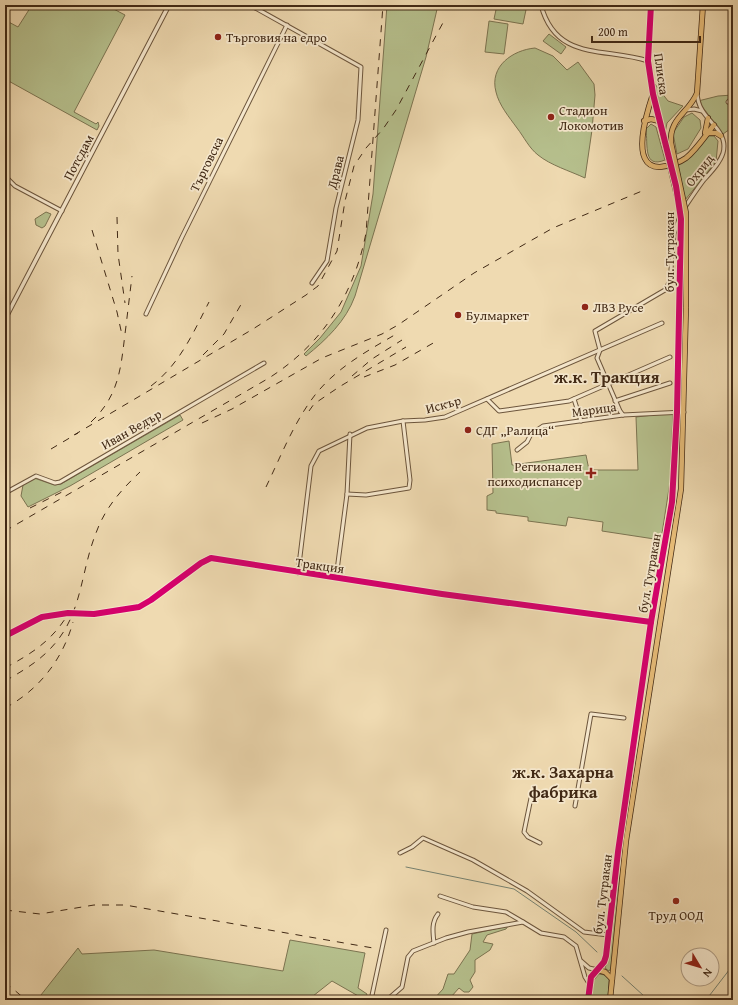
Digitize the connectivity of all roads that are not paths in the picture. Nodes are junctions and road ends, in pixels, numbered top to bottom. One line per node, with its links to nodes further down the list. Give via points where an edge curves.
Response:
1 (169, 5): 22 (street, Потсдам)
2 (250, 5): 6 (street)
3 (541, 5): 7 (street, via 552,31 572,46 596,53 636,57)
4 (651, 5): 7 (main road, Плиска)
5 (704, 5): 8 (main road)
6 (287, 25): 23 (street, Драва, via 361,67 358,120 336,208 327,261); 24 (street, Търговска)
7 (648, 61): 9 (main road, Плиска)
8 (697, 93): 12 (main road); 13 (street)
9 (653, 94): 15 (main road); 16 (main road, Плиска)
10 (733, 97): 11 (street)
11 (728, 102)
12 (685, 111): 13 (street); 36 (main road, бул. Тутракан, bridge, via 672,126 671,142 686,214)
13 (702, 111): 14 (street, Охрид)
14 (708, 118): 17 (street, Охрид); 18 (main road)
15 (644, 121): 16 (main road); 18 (main road, via 644,158 657,167 680,162)
16 (659, 121): 20 (main road, Плиска)
17 (714, 125): 18 (main road); 19 (street, Охрид)
18 (706, 134): 19 (main road, via 716,133)
19 (721, 136): 27 (street, Охрид, via 723,154 717,166 696,191 678,219 674,234 670,281 665,290 596,328 594,333)
20 (665, 144): 35 (main road, бул. Тутракан, bridge, via 680,209)
21 (5, 176): 22 (street, via 14,186)
22 (62, 211): 25 (street, Потсдам)
23 (312, 283)
24 (146, 314)
25 (5, 319)
26 (662, 323): 27 (street, Искър)
27 (600, 350): 31 (street, via 597,358); 32 (street, Искър)
28 (670, 357): 31 (street)
29 (264, 364): 42 (street, Иван Ведър, via 60,482 55,483 36,476)
30 (670, 383): 34 (street)
31 (608, 384): 33 (street); 34 (street)
32 (487, 399): 33 (street, via 499,411); 38 (street, Искър, via 445,417)
33 (574, 399): 39 (street)
34 (615, 401): 37 (street)
35 (677, 412): 36 (street, Марица); 37 (street, Марица); 46 (main road, бул. Тутракан, via 672,502)
36 (684, 412): 47 (main road, бул. Тутракан, via 681,489)
37 (623, 415): 39 (street, Марица)
38 (403, 421): 40 (street, Искър); 43 (street, via 409,488 366,495)
39 (581, 421): 41 (street, Марица, via 543,426 531,434 527,442)
40 (350, 434): 43 (street); 44 (street, Искър, via 319,450 311,466)
41 (517, 450)
42 (5, 493)
43 (347, 494): 45 (street)
44 (298, 573): 45 (street, Тракция); 50 (street, Тракция, via 211,558 139,607 94,614 42,616)
45 (336, 578): 46 (street, Тракция)
46 (652, 622): 47 (main road); 48 (main road, бул. Тутракан)
47 (660, 624): 49 (main road, бул. Тутракан)
48 (650, 629): 49 (main road); 60 (main road, бул. Тутракан)
49 (659, 630): 64 (main road, бул. Тутракан, via 626,841)
50 (5, 636)
51 (624, 718): 53 (street, via 591,714)
52 (531, 798): 54 (street, via 524,832)
53 (575, 806)
54 (540, 843)
55 (400, 853): 60 (street, via 423,838 438,843 527,891 584,932)
56 (440, 896): 58 (street, via 473,907 506,912)
57 (438, 914): 61 (street, via 434,920)
58 (523, 922): 61 (street, via 468,932); 62 (street, via 541,933 564,937 570,941 576,946)
59 (386, 930): 67 (street)
60 (608, 935): 63 (main road, бул. Тутракан, via 606,959)
61 (434, 943): 68 (street, via 413,951 402,988)
62 (581, 961): 63 (street, via 588,968); 65 (street)
63 (598, 970): 64 (main road, via 606,972); 65 (main road, бул. Тутракан, via 591,977)
64 (612, 979): 66 (main road, бул. Тутракан)
65 (590, 985): 69 (main road, бул. Тутракан)
66 (611, 999)
67 (371, 1000)
68 (387, 1000)
69 (588, 1000)

